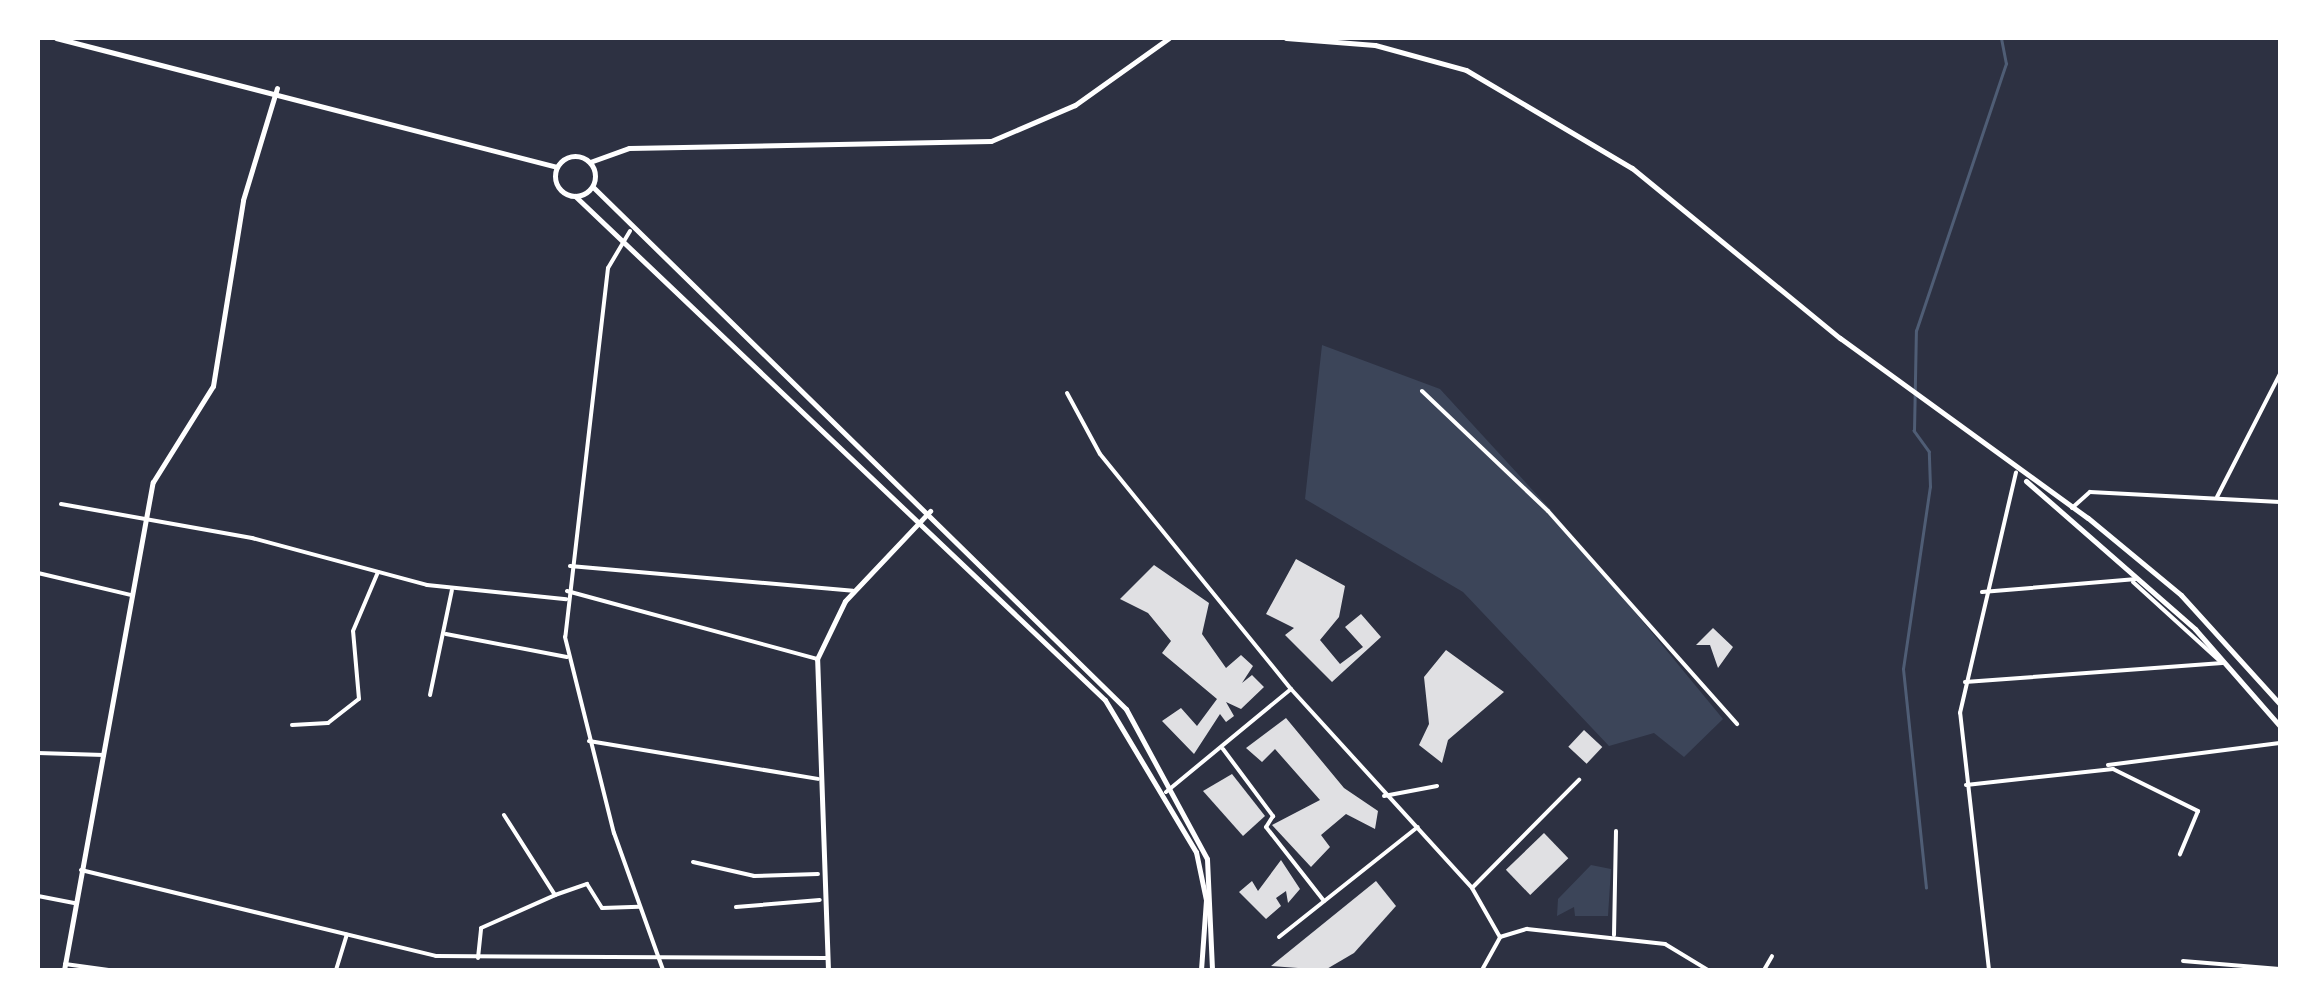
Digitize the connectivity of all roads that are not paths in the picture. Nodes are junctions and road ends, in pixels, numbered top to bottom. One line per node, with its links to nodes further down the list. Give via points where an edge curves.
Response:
1 (56, 38): 4 (street)
2 (1165, 38): 5 (street, via 1059,114 991,140 629,148)
3 (1286, 38): 14 (street, via 1402,50 1504,86 1632,168)
4 (277, 88): 6 (street); 20 (street, via 243,200 213,386 162,458)
5 (590, 162): 6 (street, via 572,155); 7 (street)
6 (557, 167): 8 (street, via 558,186)
7 (592, 187): 8 (street); 9 (street)
8 (575, 196): 10 (street)
9 (630, 231): 10 (street); 19 (street)
10 (622, 238): 21 (street); 22 (street, via 608,268)
11 (2280, 374): 15 (street)
12 (1422, 391): 40 (street, via 1548,511)
13 (1066, 393): 37 (street, via 1100,454)
14 (2016, 472): 18 (street); 25 (street); 29 (street)
15 (2217, 498): 16 (street); 18 (street, via 2090,492)
16 (2280, 502)
17 (61, 504): 20 (street)
18 (2072, 508): 39 (street, via 2181,595)
19 (930, 511): 21 (street); 53 (street, via 1098,675)
20 (146, 519): 23 (street); 30 (street)
21 (923, 519): 28 (street); 54 (street, via 1087,680)
22 (570, 566): 27 (street); 28 (street)
23 (378, 572): 26 (street); 41 (street, via 353,632 356,703 328,723)
24 (38, 573): 30 (street)
25 (2134, 580): 29 (street); 35 (street)
26 (452, 590): 31 (street); 32 (street)
27 (567, 591): 31 (street); 34 (street)
28 (853, 591): 34 (street)
29 (1982, 592): 36 (street)
30 (132, 596): 47 (street)
31 (566, 600): 33 (street)
32 (446, 634): 33 (street); 38 (street)
33 (567, 657): 43 (street)
34 (817, 659): 49 (street)
35 (2224, 663): 36 (street); 42 (street)
36 (1965, 682): 51 (street)
37 (1291, 688): 45 (street); 55 (street)
38 (430, 695)
39 (2280, 704)
40 (1737, 724)
41 (292, 726)
42 (2280, 726)
43 (589, 740): 49 (street); 69 (street)
44 (2280, 742): 48 (street)
45 (1223, 749): 53 (street); 67 (street, via 1273,816 1266,828)
46 (38, 753): 47 (street)
47 (104, 756): 61 (street)
48 (2104, 766): 51 (street); 59 (street, via 2195,807 2198,823)
49 (818, 779): 62 (street)
50 (1578, 780): 63 (street)
51 (1966, 785): 93 (street)
52 (1438, 786): 55 (street)
53 (1174, 788): 54 (street); 89 (street, via 1212,880)
54 (1166, 792): 88 (street, via 1202,873)
55 (1384, 796): 57 (street)
56 (504, 815): 64 (street)
57 (1418, 828): 63 (street); 67 (street)
58 (1616, 831): 72 (street)
59 (2180, 854)
60 (694, 862): 62 (street, via 754,876)
61 (81, 870): 68 (street); 71 (street)
62 (818, 874): 66 (street)
63 (1472, 888): 74 (street)
64 (555, 894): 69 (street, via 587,884 602,908); 76 (street, via 481,928)
65 (38, 896): 68 (street)
66 (820, 900): 70 (street); 77 (street)
67 (1324, 901): 73 (street)
68 (75, 903): 81 (street)
69 (639, 907): 80 (street)
70 (736, 907)
71 (346, 935): 76 (street); 84 (street)
72 (1614, 935): 74 (street, via 1519,929); 91 (street, via 1674,947)
73 (1279, 937)
74 (1500, 937): 90 (street)
75 (1772, 956): 92 (street)
76 (478, 958): 79 (street)
77 (826, 958): 80 (street); 87 (street)
78 (2183, 960): 82 (street)
79 (648, 963): 80 (street); 85 (street)
80 (660, 963): 86 (street)
81 (64, 967): 83 (street)
82 (2280, 969)
83 (109, 970)
84 (336, 970)
85 (648, 970)
86 (662, 970)
87 (828, 970)
88 (1202, 970)
89 (1212, 970)
90 (1482, 970)
91 (1708, 970)
92 (1764, 970)
93 (1988, 970)

